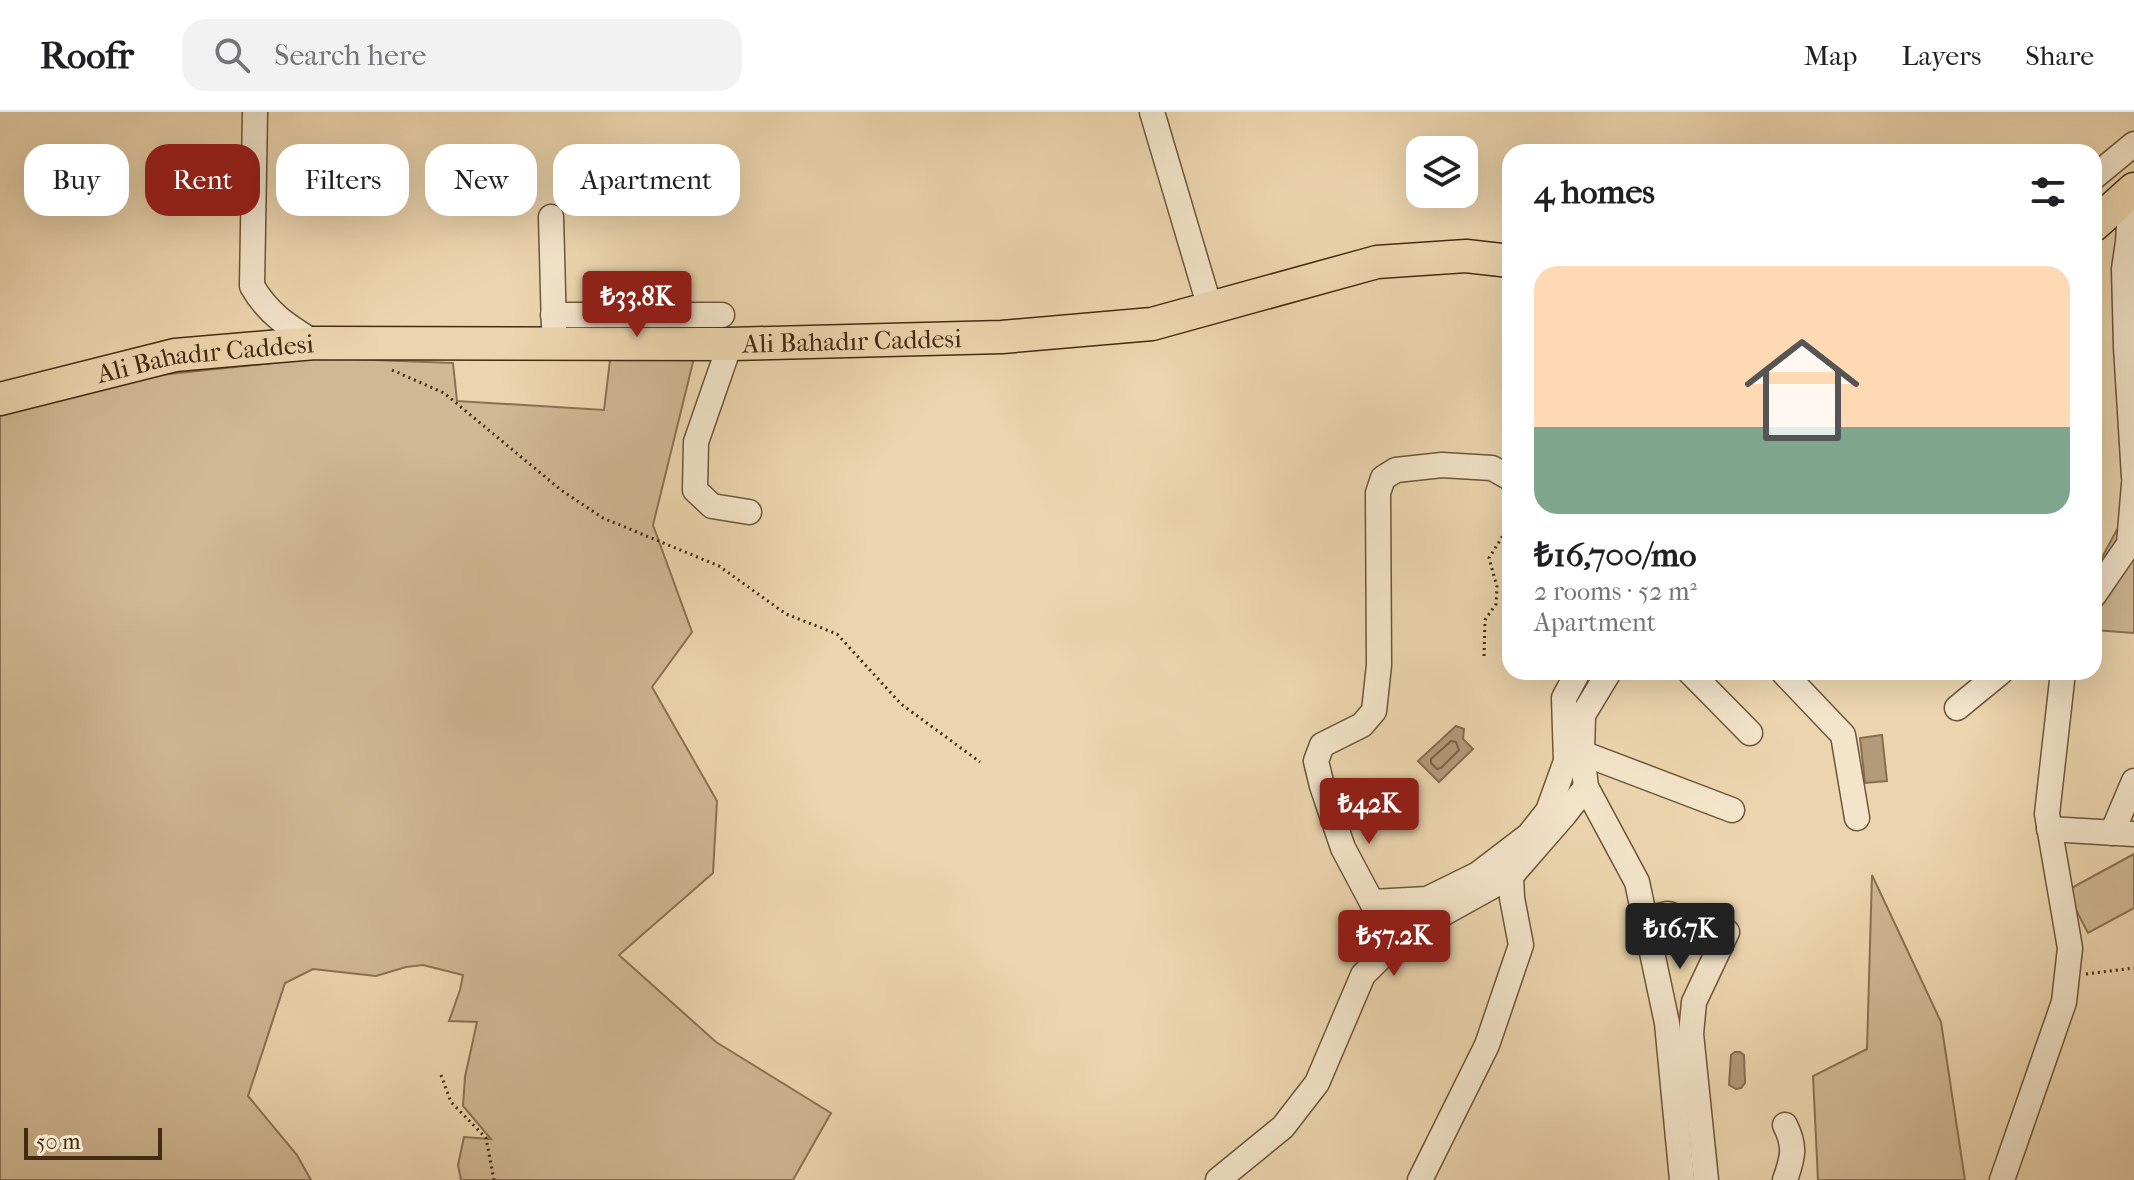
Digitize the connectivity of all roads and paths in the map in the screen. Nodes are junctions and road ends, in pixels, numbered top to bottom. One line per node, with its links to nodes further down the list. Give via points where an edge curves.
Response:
1 (255, 112): 13 (street, via 252,286 283,322)
2 (1152, 112): 10 (street)
3 (2134, 144): 4 (street)
4 (2102, 170)
5 (2132, 190): 7 (main road); 8 (street)
6 (551, 217): 11 (street)
7 (2102, 218)
8 (2131, 241): 17 (street, via 2124,269)
9 (1502, 260): 10 (main road, Ali Bahadır Caddesi, via 1466,256 1377,262)
10 (1210, 308): 12 (main road, Ali Bahadır Caddesi, via 1152,324 1002,337)
11 (554, 329): 12 (main road, Ali Bahadır Caddesi); 13 (main road, Ali Bahadır Caddesi)
12 (726, 330): 19 (street, via 696,442 695,490 712,506)
13 (315, 343): 15 (main road, Ali Bahadır Caddesi, via 175,355)
14 (382, 364): 32 (path, via 444,393 603,518 719,566 786,614 837,634 901,704)
15 (0, 399)
16 (1502, 474): 40 (street, via 1492,468 1442,465 1396,470 1383,478 1378,493 1379,665 1374,711 1362,725 1322,745 1316,761 1343,848)
17 (2134, 477)
18 (2134, 484): 21 (street, via 2129,544)
19 (749, 512)
20 (1502, 537): 22 (path, via 1489,558 1497,587 1496,604 1485,620)
21 (2102, 583)
22 (1484, 656)
23 (1574, 680): 40 (street, via 1564,698 1566,761 1548,811 1529,835 1478,874 1427,899)
24 (1604, 680): 31 (street, via 1583,715)
25 (1698, 680): 30 (street)
26 (1791, 680): 36 (street, via 1843,735)
27 (1991, 680): 29 (street)
28 (2062, 680): 37 (street)
29 (1957, 708)
30 (1750, 733)
31 (1582, 753): 34 (street); 35 (street)
32 (980, 762)
33 (2134, 781): 38 (street)
34 (1586, 787): 39 (street); 41 (street, via 1637,882)
35 (1732, 810)
36 (1857, 818)
37 (2049, 829): 38 (street); 44 (street, via 2070,948)
38 (2123, 834)
39 (1511, 876): 42 (street); 49 (street, via 1521,945 1487,1045)
40 (1372, 902): 42 (street)
41 (1645, 919): 50 (street, via 1667,1023); 51 (street, via 1668,914 1727,932 1694,1002 1691,1034)
42 (1394, 944): 48 (street, via 1363,975 1317,1083 1283,1127)
43 (2134, 968): 44 (path)
44 (2067, 976): 53 (street, via 2064,1002)
45 (441, 1075): 47 (path, via 451,1102 486,1138)
46 (1785, 1125): 52 (street, via 1793,1141)
47 (494, 1180)
48 (1218, 1180)
49 (1420, 1180)
50 (1682, 1180)
51 (1706, 1180)
52 (1785, 1180)
53 (2002, 1180)

